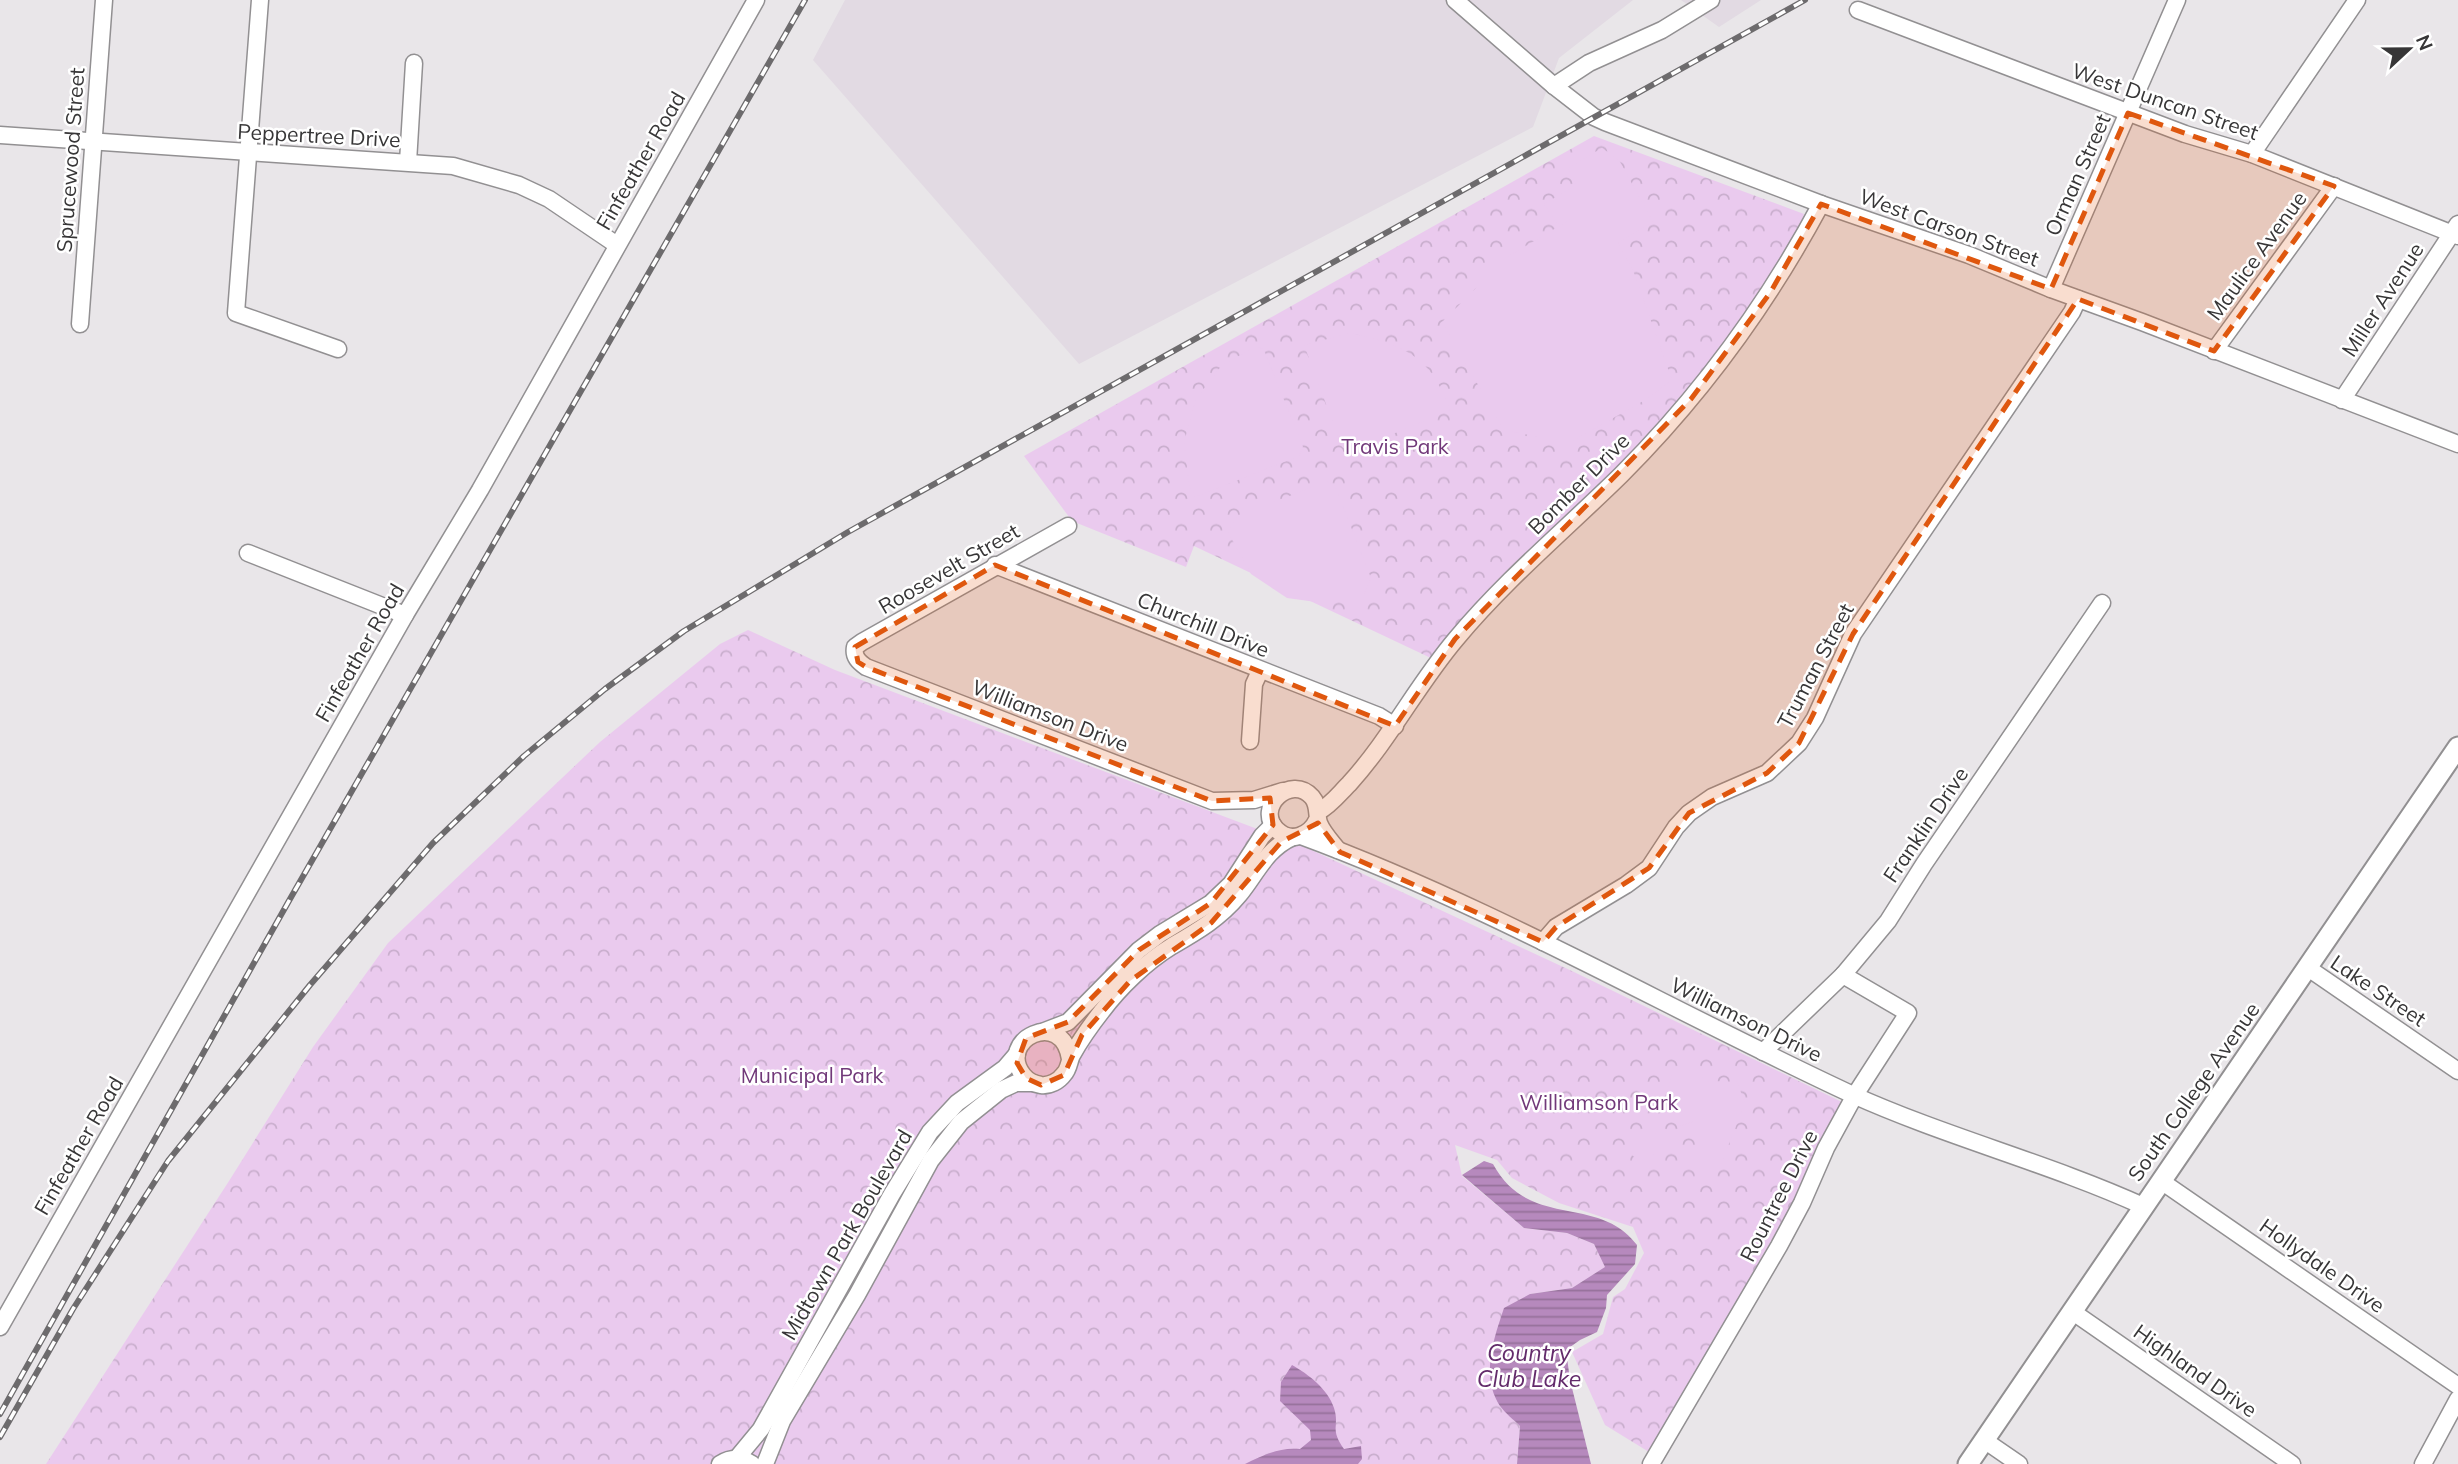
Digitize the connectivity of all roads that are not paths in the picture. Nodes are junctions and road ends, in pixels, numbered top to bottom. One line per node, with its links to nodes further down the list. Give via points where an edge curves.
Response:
1 (104, 0): 13 (street, Sprucewood Street)
2 (260, 0): 14 (street)
3 (756, 0): 20 (street, Finfeather Road)
4 (1455, 0): 10 (street, West Carson Street)
5 (1711, 0): 10 (street)
6 (2177, 0): 11 (street, Orman Street)
7 (2357, 0): 15 (street)
8 (1858, 10): 11 (street, West Duncan Street)
9 (414, 63): 16 (street)
10 (1554, 86): 18 (street, West Carson Street, via 1605,122)
11 (2128, 113): 15 (street, West Duncan Street); 21 (street, Orman Street)
12 (0, 135): 13 (street, Peppertree Drive)
13 (93, 142): 14 (street, Peppertree Drive); 23 (street, Sprucewood Street)
14 (250, 153): 16 (street, Peppertree Drive); 24 (street, via 236,313)
15 (2252, 154): 17 (street, West Duncan Street)
16 (408, 162): 20 (street, Peppertree Drive, via 453,166 519,185 549,199)
17 (2334, 186): 19 (street, West Duncan Street); 25 (street, Maulice Avenue)
18 (1821, 204): 21 (street, West Carson Street); 35 (street, Bomber Drive, via 1770,293 1691,399 1455,639)
19 (2456, 231): 26 (street, Miller Avenue)
20 (617, 245): 32 (street, Finfeather Road)
21 (2051, 289): 22 (street, West Carson Street)
22 (2078, 299): 25 (street, West Carson Street); 46 (street, Truman Street, via 1853,634 1799,743 1767,773 1712,797 1689,813 1649,868 1556,927)
23 (80, 324)
24 (338, 349)
25 (2214, 351): 26 (street, West Carson Street)
26 (2342, 400): 27 (street, West Carson Street)
27 (2458, 444)
28 (1068, 526): 30 (street, Roosevelt Street)
29 (248, 552): 32 (street)
30 (995, 565): 33 (street, Roosevelt Street, via 862,642); 34 (street, Churchill Drive)
31 (2102, 603): 48 (street, Franklin Drive, via 1888,921)
32 (405, 615): 59 (street, Finfeather Road)
33 (854, 652): 41 (street, Williamson Drive, via 866,667 1212,801)
34 (1260, 671): 35 (street, Churchill Drive); 36 (street, via 1254,684)
35 (1395, 726): 38 (street, Bomber Drive)
36 (1250, 741)
37 (2458, 747): 47 (main road, South College Avenue)
38 (1350, 783): 40 (street); 42 (street, Bomber Drive)
39 (1283, 791): 40 (street); 41 (street, Williamson Drive); 43 (street, via 1272,802)
40 (1306, 792): 42 (street, via 1317,804)
41 (1239, 802): 43 (street, Williamson Drive)
42 (1318, 816): 44 (street, via 1308,833); 45 (street)
43 (1271, 821): 44 (street, via 1278,831); 49 (street, via 1231,884 1211,903 1139,950 1068,1022)
44 (1297, 837): 45 (street, Williamson Drive); 52 (street, via 1281,842 1269,853 1211,923 1151,961 1130,981 1082,1035)
45 (1339, 852): 46 (street, Williamson Drive)
46 (1543, 942): 50 (street, Williamson Drive)
47 (2308, 968): 53 (street, Lake Street); 56 (main road, South College Avenue)
48 (1843, 975): 50 (street, Franklin Drive); 55 (street, Rountree Drive, via 1908,1013)
49 (1042, 1032): 51 (street, via 1026,1038); 52 (street, via 1059,1037)
50 (1763, 1052): 55 (street, Williamson Drive)
51 (1017, 1054): 54 (street, via 1020,1071); 63 (street, Midtown Park Boulevard, via 957,1103 930,1132)
52 (1070, 1059): 54 (street, via 1057,1081)
53 (2457, 1069)
54 (1033, 1083): 65 (street, Midtown Park Boulevard, via 1016,1083 1001,1090 961,1122 931,1160 782,1421)
55 (1855, 1095): 57 (street, Williamson Drive); 66 (street, Rountree Drive, via 1779,1247)
56 (2161, 1181): 57 (main road, South College Avenue); 60 (street, Hollydale Drive)
57 (2143, 1206): 58 (main road, South College Avenue)
58 (2073, 1311): 62 (main road, South College Avenue); 69 (street, Highland Drive)
59 (0, 1327)
60 (2458, 1386)
61 (2458, 1399): 70 (street)
62 (1984, 1440): 67 (main road, South College Avenue); 68 (street)
63 (745, 1461): 64 (street, via 729,1459)
64 (720, 1464)
65 (765, 1464)
66 (1651, 1464)
67 (1968, 1464)
68 (2019, 1464)
69 (2292, 1464)
70 (2423, 1464)

